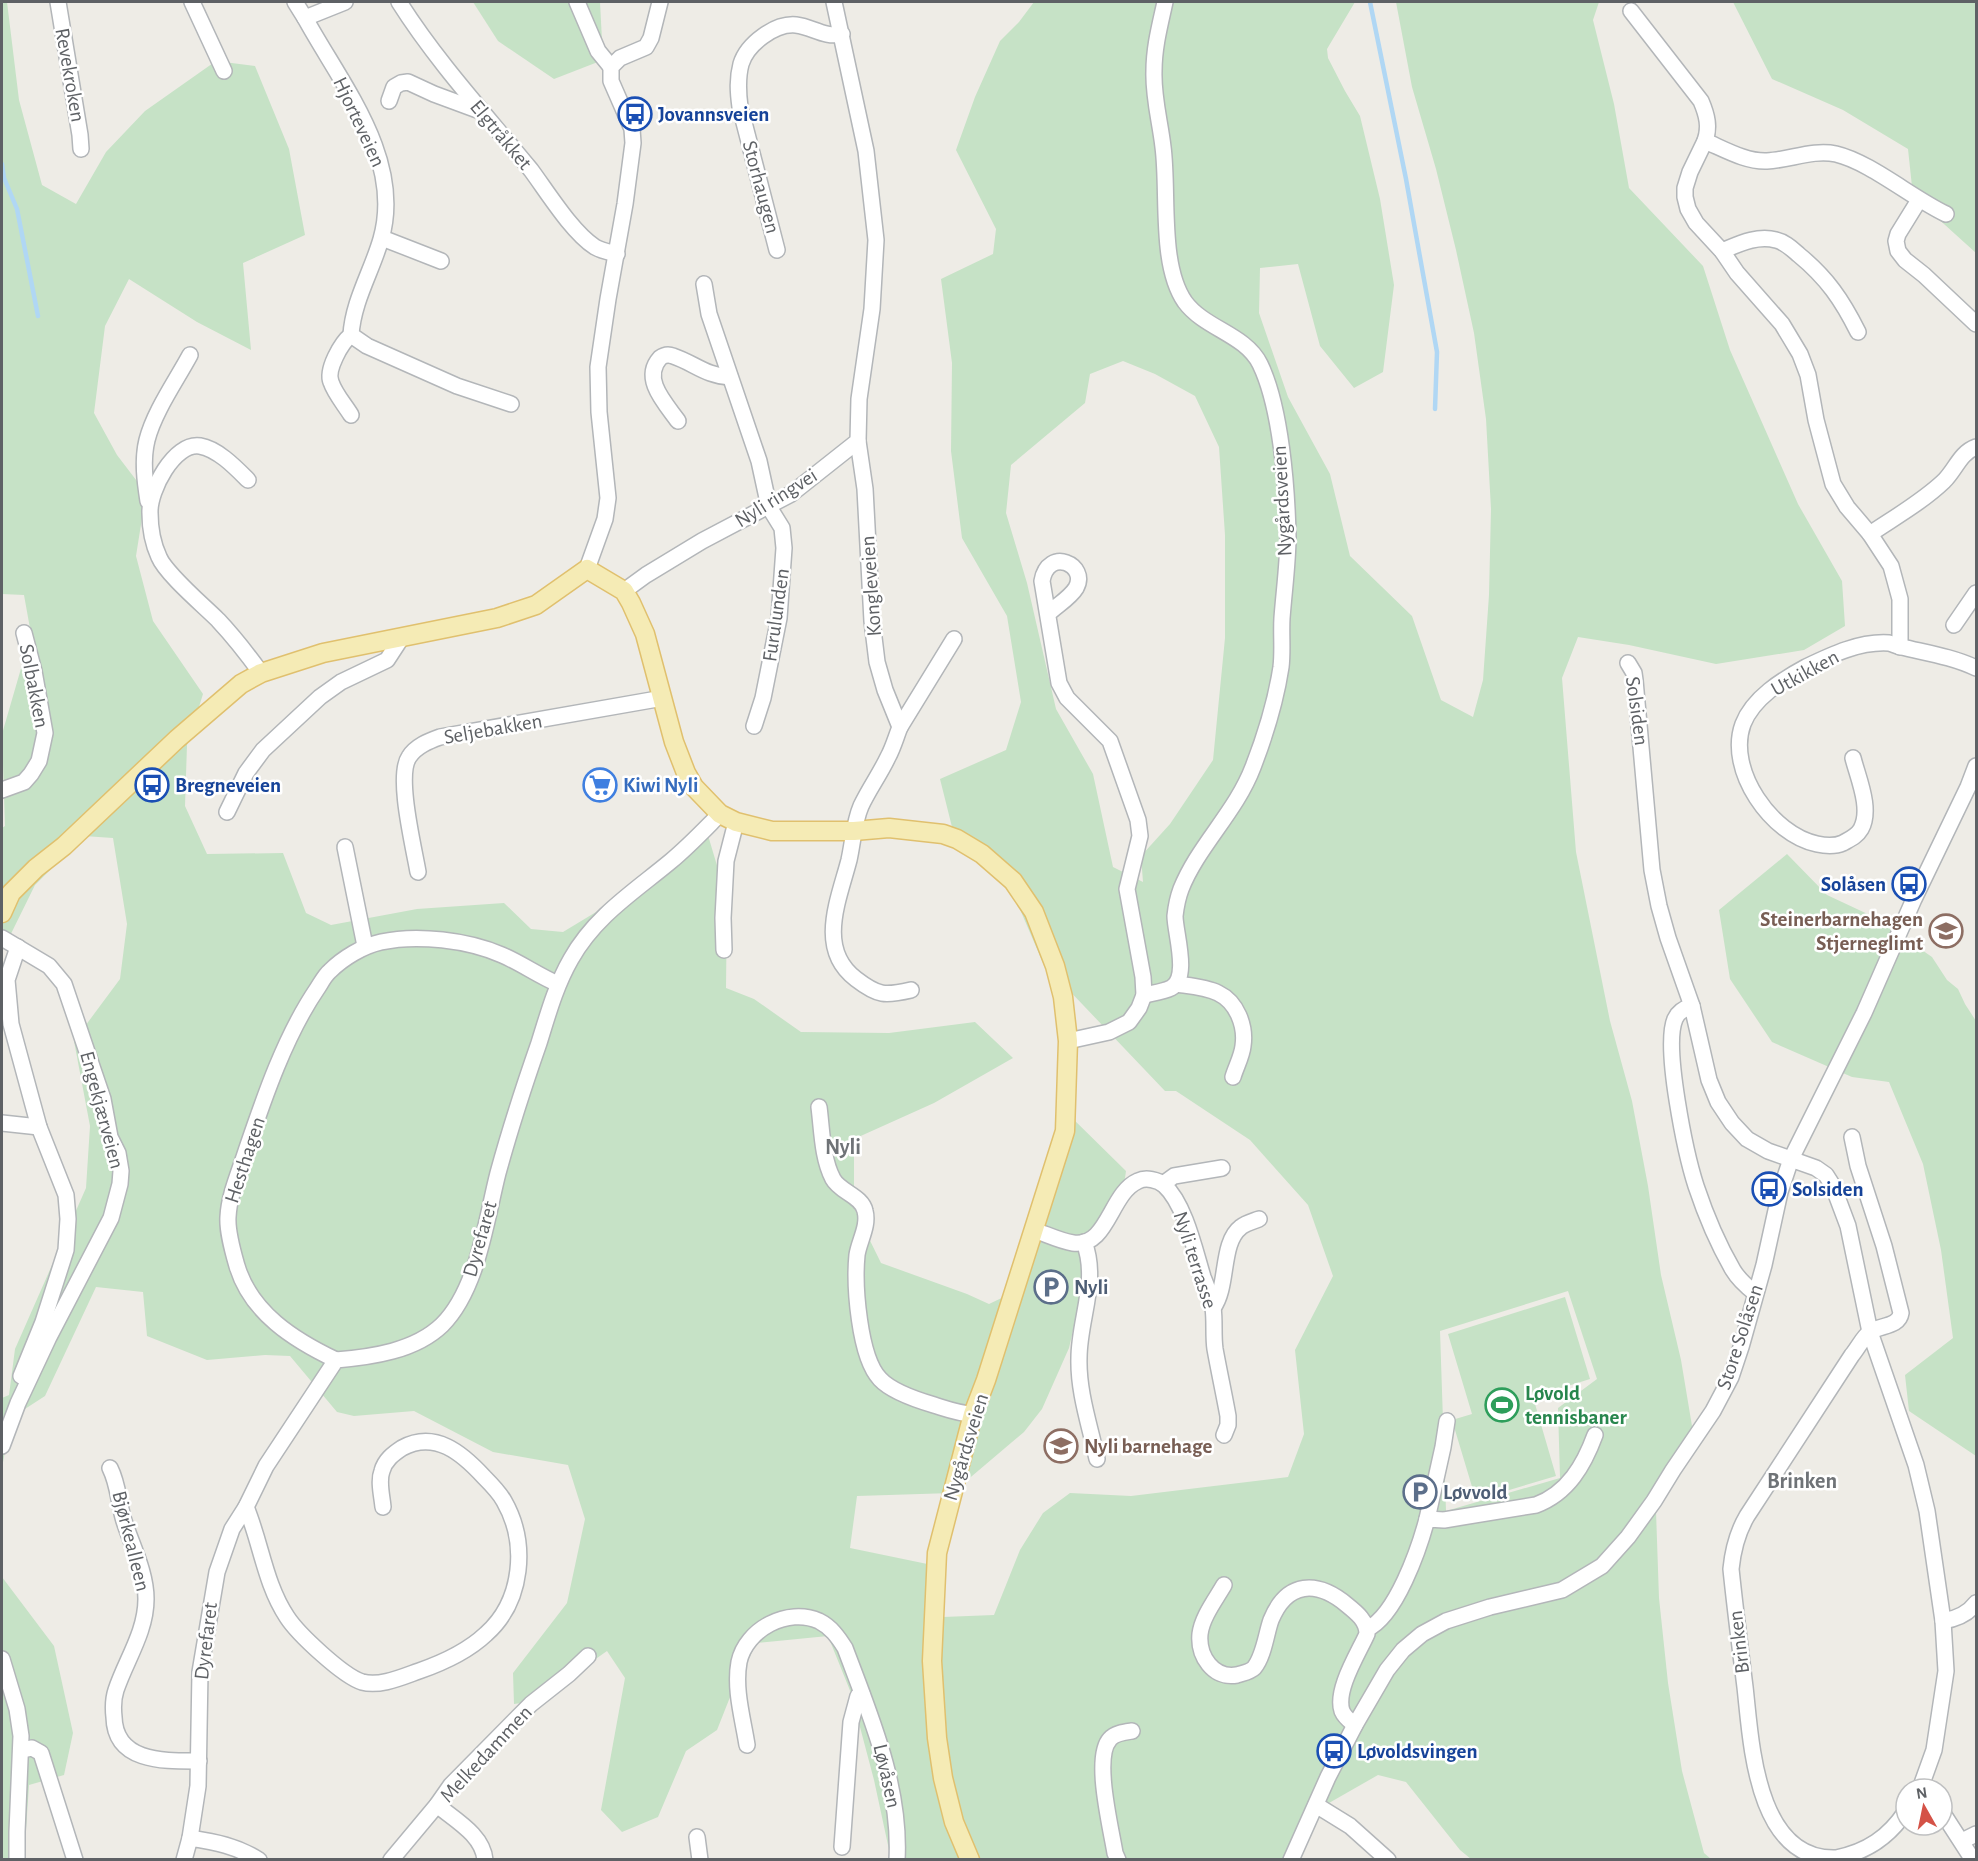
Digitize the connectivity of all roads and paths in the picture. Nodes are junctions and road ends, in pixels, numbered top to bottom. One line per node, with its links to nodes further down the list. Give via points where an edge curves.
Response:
1 (58, 2): 18 (street, Revekroken)
2 (192, 2): 14 (street)
3 (295, 2): 11 (street)
4 (345, 2): 11 (street)
5 (399, 2): 16 (street, Elgtråkket)
6 (577, 2): 13 (street, via 598,51)
7 (660, 2): 13 (street, via 646,47 620,58)
8 (834, 2): 12 (street)
9 (1165, 2): 70 (street, Nygårdsveien, via 1157,36 1154,94 1164,149 1170,260 1176,286 1186,304 1207,323 1250,349 1260,365 1273,403 1281,446 1288,537 1277,688 1249,777 1181,890 1175,916 1182,966)
10 (1631, 12): 17 (street, via 1701,101 1707,115)
11 (305, 18): 21 (street, Hjorteveien, via 377,151 386,207)
12 (842, 34): 22 (street, Storhaugen, via 825,35 790,25 757,41 742,62 737,87 740,106); 35 (street, via 866,151 876,240)
13 (611, 67): 24 (street, via 611,81 632,129 633,143)
14 (224, 71)
15 (389, 101): 16 (street, via 394,87 408,82)
16 (480, 111): 24 (street, Elgtråkket, via 578,231 594,246)
17 (1705, 141): 19 (street, via 1745,158 1765,161 1819,152 1835,154 1868,168); 23 (street, via 1690,172 1685,197 1696,223)
18 (81, 149)
19 (1919, 200): 20 (street); 27 (street, via 1898,234 1898,250)
20 (1946, 214)
21 (382, 238): 25 (street); 29 (street, Hjorteveien, via 352,320)
22 (777, 250)
23 (1722, 251): 28 (street, via 1744,241 1764,238 1787,245 1836,292); 40 (street, via 1782,324 1800,354 1833,484)
24 (617, 254): 41 (street, via 598,367 608,498 605,519)
25 (441, 261)
26 (704, 284): 31 (street, Furulunden, via 709,314)
27 (1977, 324)
28 (1857, 332)
29 (351, 335): 32 (street, via 367,346 458,386); 33 (street, Hjorteveien, via 341,345 330,377)
30 (190, 355): 39 (street, via 147,438 144,457)
31 (730, 377): 34 (street, via 707,373 673,356 661,357 654,368 654,383); 38 (street, Furulunden, via 759,461)
32 (511, 404)
33 (351, 415)
34 (678, 421)
35 (858, 441): 38 (street, Nyli ringvei); 55 (street, Kongleveien, via 866,489 877,662)
36 (1977, 447): 40 (street, via 1963,455 1946,479 1923,498)
37 (248, 480): 39 (street, via 210,450 189,447 175,457 161,476)
38 (769, 507): 42 (street, Nyli ringvei, via 692,547); 54 (street, Furulunden, via 782,528 782,587 763,698)
39 (149, 510): 52 (street, via 160,559 220,622)
40 (1870, 534): 49 (street, via 1891,566 1900,599)
41 (587, 569): 42 (main road); 47 (main road, via 536,605 497,618)
42 (624, 591): 53 (main road, via 645,634)
43 (1977, 593): 45 (street)
44 (1048, 614): 72 (street, via 1059,683 1067,698 1110,741 1138,820 1140,836 1127,889)
45 (1954, 625)
46 (24, 633): 58 (street, Solbakken, via 45,733 39,761 31,774 24,782)
47 (402, 637): 52 (main road, via 323,653); 59 (street, via 387,660 320,696 263,750 246,773)
48 (954, 639): 55 (street)
49 (1900, 647): 50 (street, Utkikken); 56 (street, Utkikken, via 1861,646 1830,655 1765,694 1743,724 1739,742 1741,761 1754,794 1778,824 1809,843 1838,846 1861,828 1864,800)
50 (1974, 662)
51 (1628, 663): 73 (street, Solsiden, via 1635,680 1652,870 1668,938)
52 (261, 673): 64 (main road, via 241,684 177,739 36,868 12,893)
53 (663, 698): 60 (main road, via 686,773 694,787); 63 (street, Seljebakken, via 440,737 417,748 404,768 404,784)
54 (754, 726)
55 (900, 727): 61 (street, via 861,807)
56 (1853, 758)
57 (1977, 766): 80 (street, Store Solåsen, via 1864,1013)
58 (2, 790)
59 (227, 812)
60 (728, 818): 61 (main road, Nygårdsveien, via 772,831); 68 (street); 69 (street, Dyrefaret, via 620,900 591,930)
61 (856, 830): 71 (street, via 838,895 834,948 850,975 872,991 882,994); 74 (main road, Nygårdsveien, via 889,828 943,834 982,855 1013,881 1034,912 1055,966)
62 (345, 847): 66 (street)
63 (418, 872)
64 (2, 913)
65 (2, 938): 67 (street, Engekjærveien)
66 (365, 946): 69 (street, Hesthagen, via 404,938 471,946 501,954); 89 (street, Hesthagen, via 329,971 305,1006 258,1116 232,1193 228,1219 238,1268 260,1308 300,1341)
67 (18, 947): 78 (street, Engekjærveien, via 7,980 8,1007); 90 (street, Engekjærveien, via 49,966 64,984 103,1099 121,1171 111,1218)
68 (724, 950)
69 (558, 984): 89 (street, Dyrefaret, via 516,1111 479,1256 455,1306 442,1324 422,1339 393,1352)
70 (1176, 984): 72 (street); 75 (street, via 1217,992 1235,1008 1241,1021 1243,1047)
71 (911, 990)
72 (1144, 995): 74 (street, via 1129,1022 1109,1032)
73 (1692, 1006): 80 (street, Solsiden, via 1718,1102 1747,1139); 86 (street, via 1678,1014 1670,1041 1687,1148 1705,1210 1733,1270)
74 (1068, 1041): 84 (main road, Nygårdsveien, via 1065,1131)
75 (1233, 1077)
76 (819, 1107): 91 (street, via 824,1149 833,1178 841,1189 861,1202 865,1211 865,1230 857,1253 856,1291 864,1344 873,1368 880,1379 898,1391)
77 (2, 1123): 78 (street)
78 (39, 1127): 90 (street, Engekjærveien, via 66,1195 66,1250 22,1371)
79 (1852, 1137): 88 (street, Brinken, via 1901,1313 1896,1322)
80 (1791, 1159): 86 (street, Store Solåsen); 88 (street, via 1816,1168 1833,1186 1848,1226)
81 (1222, 1168): 82 (street, via 1174,1176)
82 (1163, 1184): 85 (street, via 1141,1179 1130,1186 1100,1231); 87 (street, Nyli terrasse, via 1186,1222)
83 (1259, 1219): 87 (street, via 1241,1226 1233,1237 1220,1299)
84 (1034, 1230): 85 (street, via 1072,1243); 91 (main road, Nygårdsveien)
85 (1084, 1242): 96 (street, via 1090,1268 1080,1383)
86 (1755, 1293): 108 (street, Store Solåsen, via 1731,1377 1713,1411 1654,1502 1602,1566 1562,1590 1490,1607 1446,1621 1422,1634 1402,1650 1387,1670)
87 (1213, 1308): 94 (street, Nyli terrasse, via 1228,1416)
88 (1870, 1332): 103 (street, via 1916,1465); 116 (street, Brinken, via 1747,1516 1738,1532 1731,1569 1755,1773 1767,1813 1785,1841 1800,1854 1812,1858 1829,1859 1868,1848)
89 (336, 1360): 98 (street, Dyrefaret, via 266,1466)
90 (18, 1403): 95 (street, Engekjærveien)
91 (973, 1414): 131 (main road, Nygårdsveien, via 937,1553 932,1661 943,1778 954,1822)
92 (1446, 1421): 100 (street)
93 (1595, 1435): 100 (street, via 1578,1472 1546,1501 1461,1517)
94 (1224, 1436)
95 (2, 1446)
96 (1097, 1459)
97 (110, 1468): 112 (street, Bjørkealleen, via 144,1577 146,1600 142,1626 115,1692 114,1727 125,1747 139,1755)
98 (246, 1507): 99 (street, via 273,1593 288,1619 329,1661 352,1678 376,1683 438,1665 486,1634 513,1595 519,1566 519,1543 503,1499 468,1459 452,1448 429,1441 412,1443 392,1454 381,1473); 112 (street, Dyrefaret, via 232,1529 210,1603 200,1672)
99 (383, 1507)
100 (1427, 1519): 104 (street, via 1401,1587 1386,1612)
101 (1224, 1585): 104 (street, via 1200,1635 1204,1660 1221,1673 1233,1675 1254,1668 1280,1603 1296,1589 1319,1589 1341,1600 1361,1617)
102 (1977, 1603): 103 (street, via 1962,1615)
103 (1943, 1621): 113 (street, via 1946,1671 1934,1750)
104 (1367, 1629): 108 (street, via 1341,1696 1346,1718)
105 (588, 1656): 114 (street, Melkedammen, via 531,1704 451,1785)
106 (2, 1659): 111 (street, via 17,1709)
107 (862, 1694): 110 (street, Løvåsen, via 844,1648 828,1626 800,1616 768,1625 747,1643 740,1661 738,1683); 122 (street, Løvåsen, via 851,1722); 130 (street, Løvåsen, via 880,1742 892,1796)
108 (1355, 1725): 115 (street, Store Solåsen)
109 (1132, 1731): 132 (street, via 1108,1740 1101,1767)
110 (747, 1745)
111 (21, 1749): 123 (street); 124 (street, via 32,1748 41,1753)
112 (199, 1761): 120 (street, Dyrefaret)
113 (1924, 1777)
114 (437, 1805): 127 (street, Melkedammen); 128 (street, via 476,1838)
115 (1316, 1805): 133 (street, Store Solåsen); 134 (street, via 1350,1826)
116 (1894, 1826)
117 (1954, 1829): 121 (street)
118 (1977, 1834): 121 (street)
119 (697, 1837): 129 (street)
120 (190, 1838): 125 (street); 126 (street, via 244,1850)
121 (1962, 1841): 135 (street)
122 (842, 1847)
123 (17, 1860)
124 (75, 1860)
125 (184, 1860)
126 (259, 1860)
127 (391, 1860)
128 (485, 1860)
129 (700, 1860)
130 (897, 1860)
131 (970, 1860)
132 (1118, 1860)
133 (1291, 1860)
134 (1388, 1860)
135 (1973, 1860)

